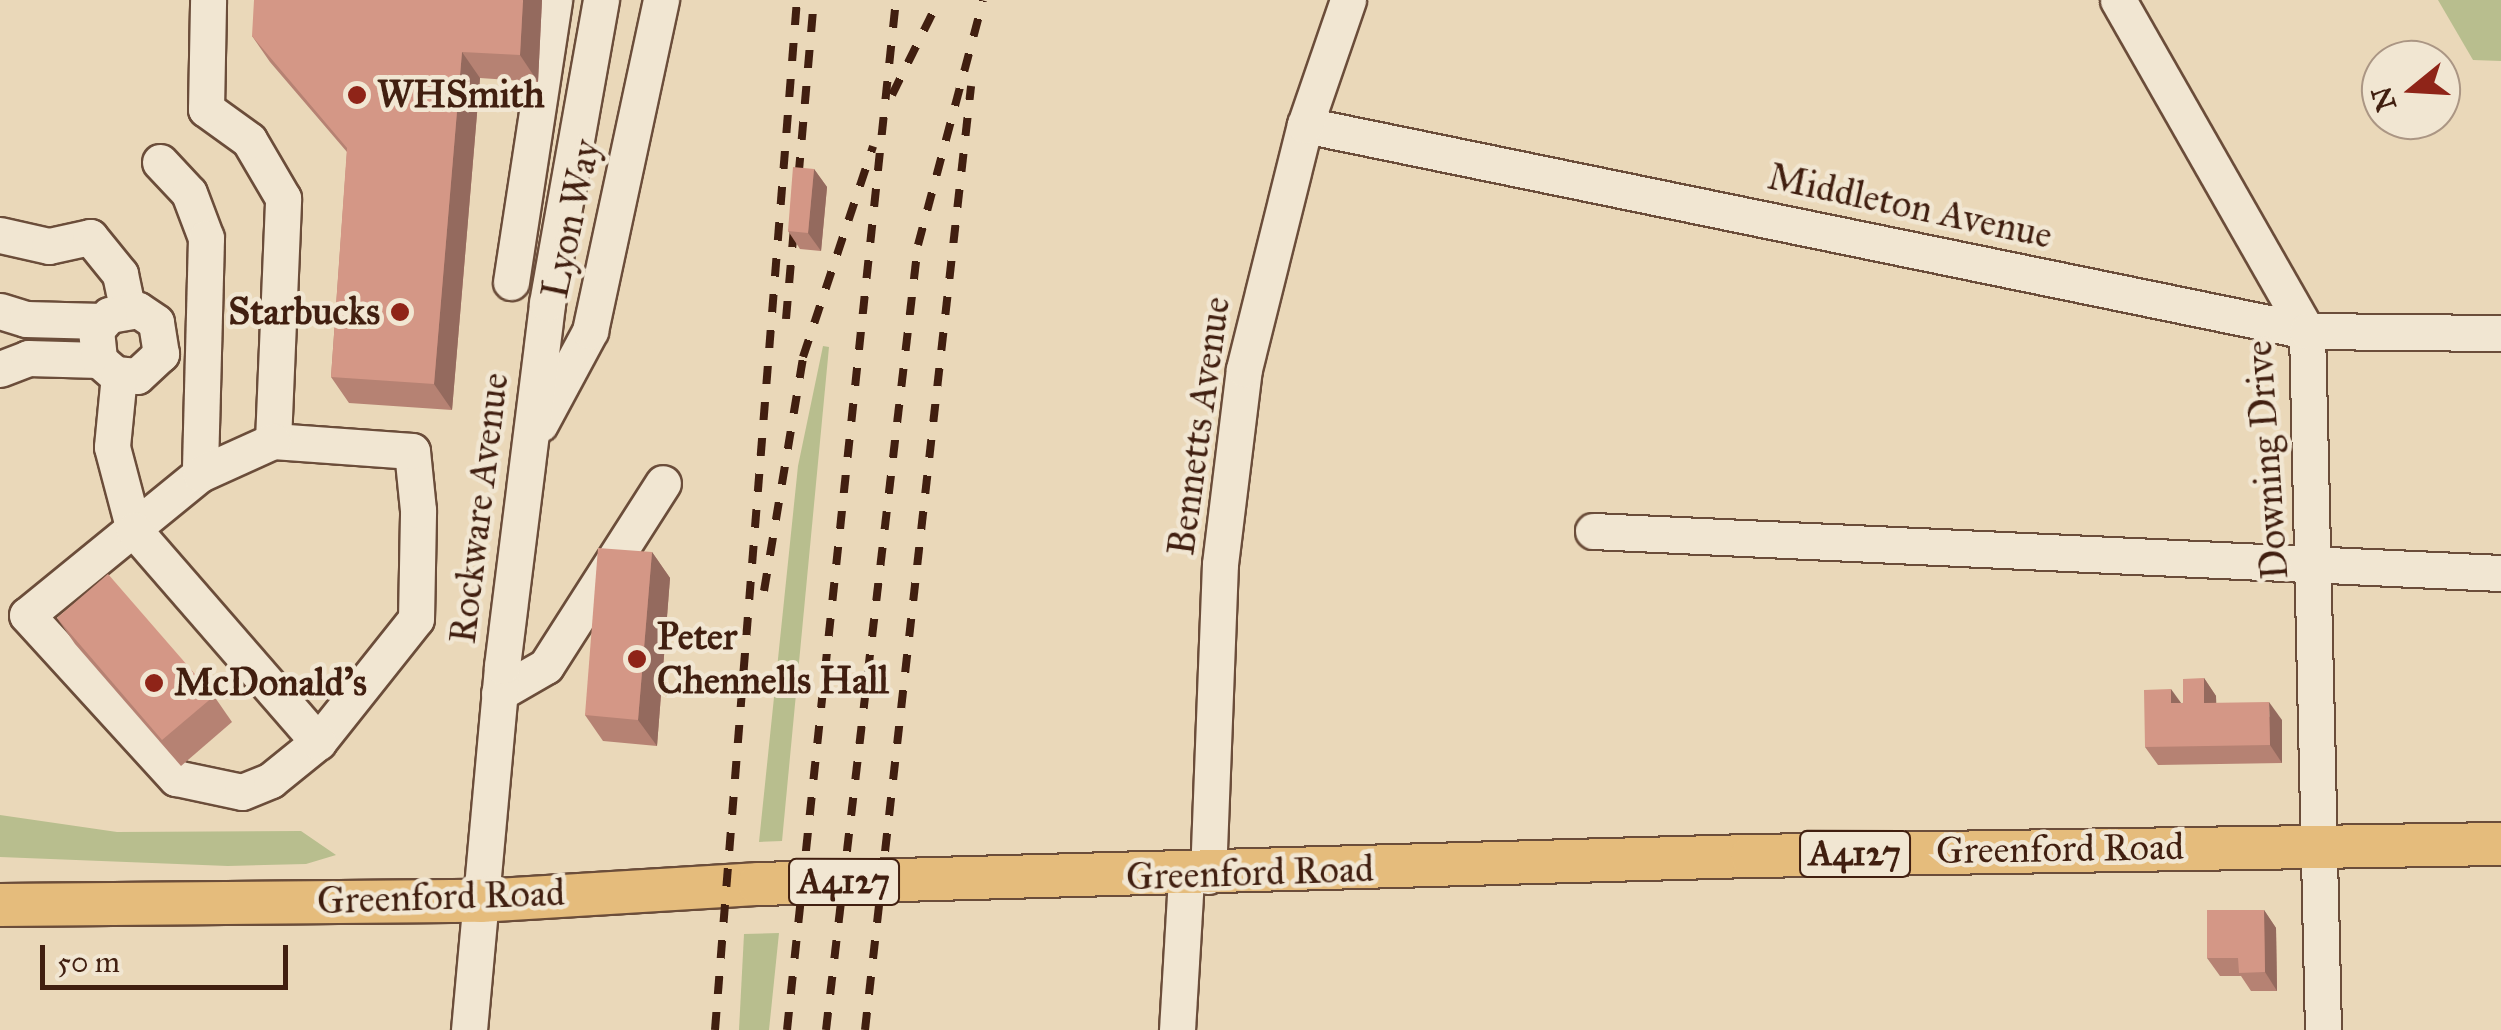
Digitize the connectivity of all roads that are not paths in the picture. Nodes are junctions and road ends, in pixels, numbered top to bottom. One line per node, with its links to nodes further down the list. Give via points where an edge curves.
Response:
1 (208, 0): 17 (street, via 206,109 249,140 283,198)
2 (554, 0): 10 (street)
3 (601, 0): 18 (street, Rockware Avenue)
4 (661, 0): 18 (street, Lyon Way, via 590,331)
5 (1348, 0): 7 (street, Bennetts Avenue)
6 (2118, 0): 13 (street, Downing Drive)
7 (1306, 125): 13 (street, Middleton Avenue); 29 (street, Bennetts Avenue, via 1244,369 1220,564)
8 (160, 162): 19 (street, via 189,193 206,238)
9 (0, 235): 12 (street, via 49,246 90,237 120,274)
10 (510, 282)
11 (0, 310): 12 (street, via 26,319)
12 (115, 315): 15 (street, via 94,340); 15 (street, via 148,314 163,344 147,372)
13 (2307, 331): 14 (street, Middleton Avenue); 23 (street, Downing Drive)
14 (2501, 333)
15 (109, 368): 16 (street, via 28,358); 21 (street, via 112,447)
16 (0, 369)
17 (273, 441): 19 (street); 26 (street, via 412,451 416,619)
18 (530, 443): 25 (street, Rockware Avenue)
19 (200, 474): 21 (street)
20 (663, 483): 25 (street, via 546,666)
21 (134, 530): 26 (street); 26 (street, via 27,615 176,778 242,792 272,780)
22 (1594, 531): 23 (street)
23 (2318, 568): 24 (street); 27 (street, Downing Drive)
24 (2501, 573)
25 (499, 693): 30 (street, Rockware Avenue)
26 (318, 742)
27 (2321, 843): 28 (main road, Greenford Road / A4127); 29 (main road, Greenford Road / A4127); 34 (street, Downing Drive)
28 (2501, 844)
29 (1197, 876): 30 (main road, Greenford Road / A4127, via 759,884); 33 (street, Bennetts Avenue)
30 (480, 900): 31 (main road, Greenford Road / A4127); 32 (street, Rockware Avenue)
31 (0, 904)
32 (469, 1030)
33 (1178, 1030)
34 (2324, 1030)

